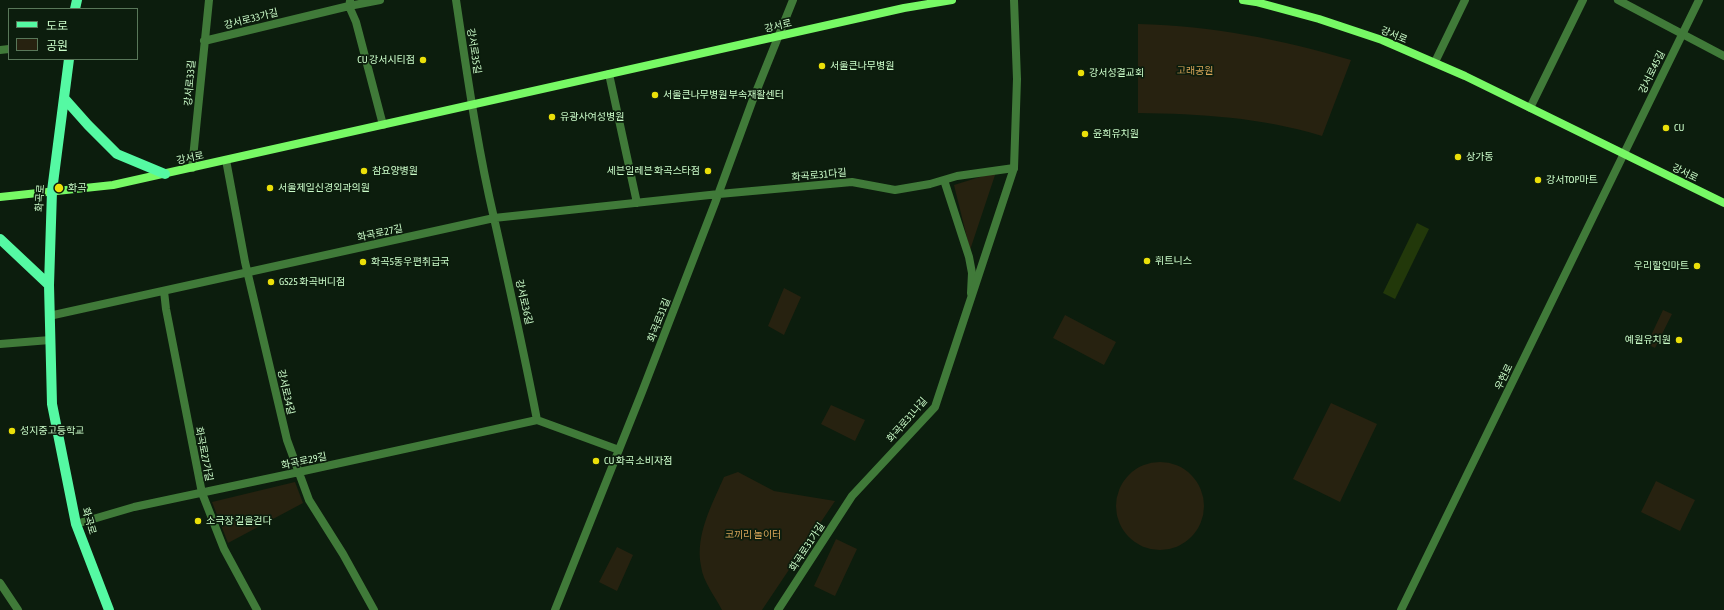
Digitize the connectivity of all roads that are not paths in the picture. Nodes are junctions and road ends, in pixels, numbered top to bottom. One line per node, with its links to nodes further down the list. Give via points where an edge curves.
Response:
1 (209, 0): 15 (street, 강서로33길)
2 (380, 0): 12 (street, 강서로33가길)
3 (456, 0): 21 (street, 강서로35길)
4 (793, 0): 14 (street, 화곡로31길)
5 (952, 0): 14 (main road, 강서로)
6 (1014, 0): 27 (street, via 1017,79)
7 (1244, 0): 18 (main road, 강서로, via 1319,19 1382,40)
8 (1465, 0): 18 (street)
9 (1583, 0): 22 (street)
10 (1618, 0): 13 (street)
11 (1699, 0): 13 (street, 강서로45길)
12 (350, 3): 15 (street, 강서로33가길); 23 (street)
13 (1683, 33): 16 (street); 24 (street, 강서로45길)
14 (779, 36): 19 (main road, 강서로); 31 (street, 화곡로31길)
15 (204, 41): 26 (street, 강서로33길)
16 (1724, 56)
17 (69, 60): 20 (main road, 화곡로)
18 (1435, 62): 22 (main road, 강서로)
19 (609, 74): 21 (main road, 강서로); 34 (street)
20 (64, 98): 28 (main road, via 117,154); 30 (main road, 화곡로)
21 (472, 104): 23 (main road, 강서로); 35 (street, 강서로36길)
22 (1530, 108): 24 (main road, 강서로)
23 (383, 125): 25 (main road, 강서로)
24 (1624, 154): 33 (main road, 강서로); 57 (street, 우현로)
25 (226, 160): 26 (main road, 강서로); 37 (street, 강서로34길)
26 (192, 168): 28 (main road, 강서로)
27 (1014, 168): 29 (street, 화곡로31다길); 40 (street, 화곡로31나길)
28 (165, 174): 30 (main road, 강서로, via 113,185)
29 (944, 180): 31 (street, 화곡로31다길, via 895,190 852,182); 40 (street, 화곡로31나길, via 972,273)
30 (52, 191): 32 (main road, 강서로); 38 (main road, 화곡로)
31 (719, 194): 34 (street, 화곡로27길); 45 (street, 화곡로31길)
32 (0, 197)
33 (1724, 202)
34 (637, 203): 35 (street, 화곡로27길)
35 (494, 218): 37 (street, 화곡로27길); 44 (street, 강서로36길)
36 (0, 239): 38 (main road)
37 (248, 271): 39 (street, 화곡로27길); 46 (street, 강서로34길, via 287,440)
38 (49, 285): 41 (main road, 화곡로)
39 (164, 291): 41 (street, 화곡로27길); 47 (street, 화곡로27가길, via 168,324)
40 (971, 300): 48 (street, 화곡로31나길, via 935,407)
41 (49, 316): 42 (main road, 화곡로)
42 (50, 340): 43 (street); 49 (main road, 화곡로, via 52,404)
43 (0, 344)
44 (537, 420): 45 (street); 46 (street, 화곡로29길)
45 (619, 450): 55 (street, 화곡로31길)
46 (299, 472): 47 (street, 화곡로29길); 54 (street, 강서로34길, via 309,500)
47 (202, 493): 49 (street, 화곡로29길, via 134,507); 53 (street, 화곡로27가길, via 224,549)
48 (852, 496): 56 (street, 화곡로31가길)
49 (76, 524): 52 (main road, 화곡로)
50 (0, 583): 51 (street)
51 (18, 610)
52 (109, 610)
53 (257, 610)
54 (374, 610)
55 (555, 610)
56 (778, 610)
57 (1401, 610)

